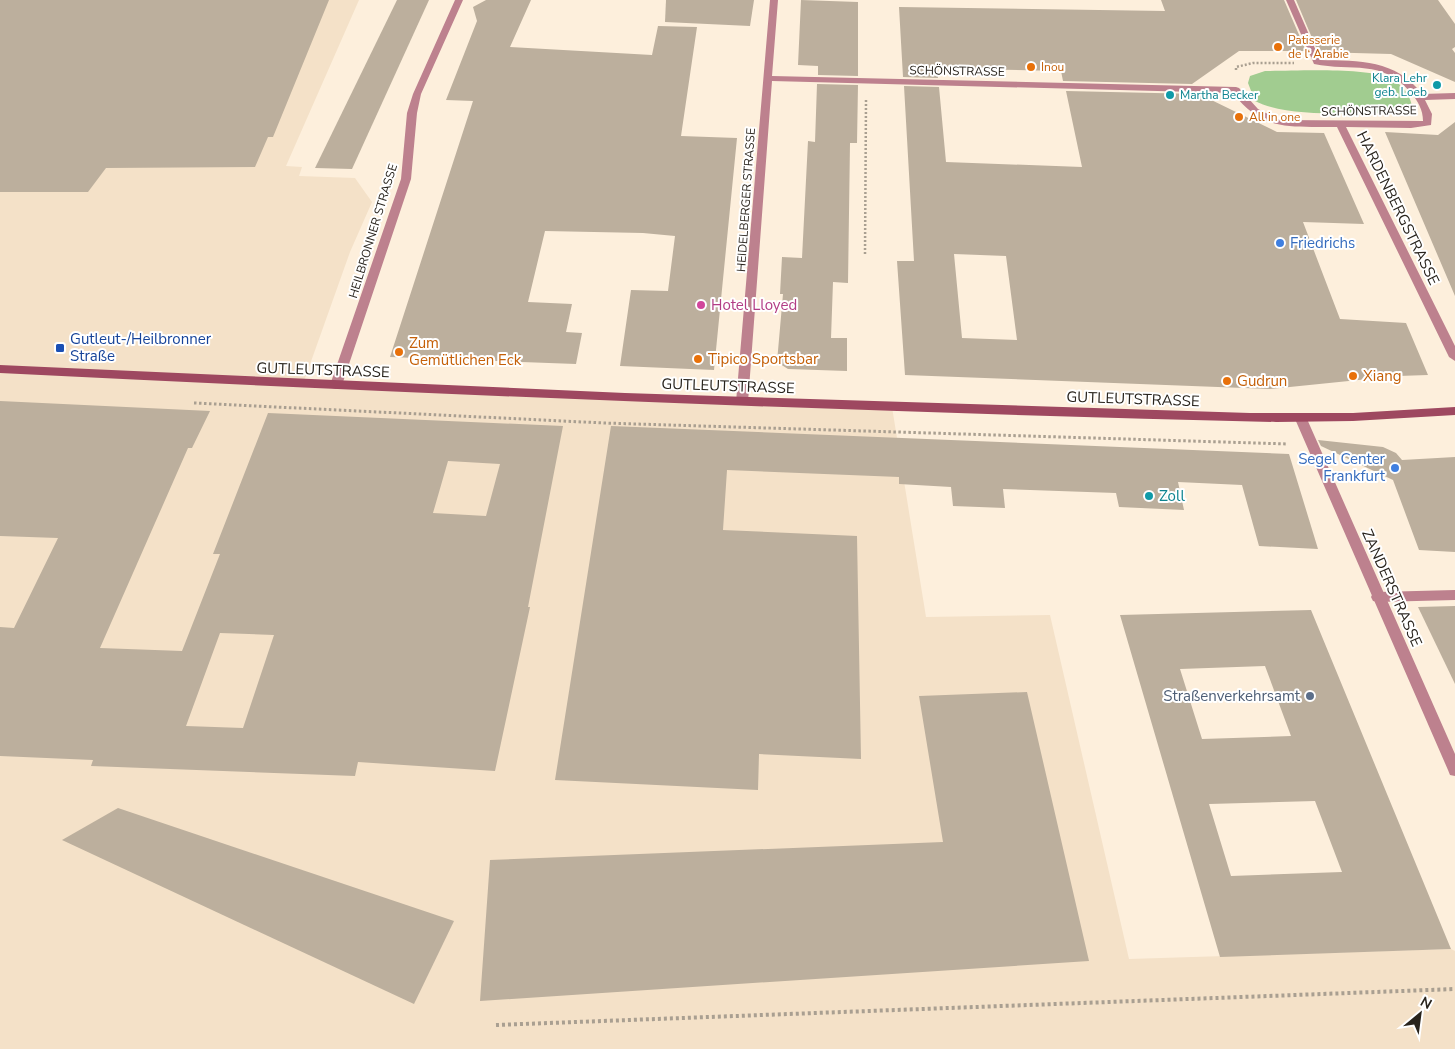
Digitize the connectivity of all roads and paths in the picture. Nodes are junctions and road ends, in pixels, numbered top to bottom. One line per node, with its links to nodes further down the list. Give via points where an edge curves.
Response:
1 (459, 0): 14 (street, HEILBRONNER STRASSE, via 417,94 406,178)
2 (774, 0): 5 (street, HEIDELBERGER STRASSE)
3 (1290, 0): 4 (street)
4 (1317, 62): 6 (path, via 1254,63 1236,67); 8 (street, SCHÖNSTRASSE, via 1392,70 1408,81)
5 (767, 78): 6 (street, SCHÖNSTRASSE); 15 (street, HEIDELBERGER STRASSE)
6 (1236, 90): 10 (street, SCHÖNSTRASSE, via 1249,108 1279,123)
7 (1455, 96): 8 (street, SCHÖNSTRASSE)
8 (1419, 97): 10 (street, SCHÖNSTRASSE, via 1428,112 1428,122)
9 (866, 100): 11 (path)
10 (1341, 126): 12 (street, HARDENBERGSTRASSE)
11 (865, 254)
12 (1455, 357)
13 (0, 369): 14 (main road, GUTLEUTSTRASSE)
14 (336, 386): 15 (main road, GUTLEUTSTRASSE)
15 (742, 402): 18 (main road, GUTLEUTSTRASSE)
16 (194, 403): 19 (path, via 737,427)
17 (1455, 410): 18 (main road, GUTLEUTSTRASSE)
18 (1301, 419): 21 (street, ZANDERSTRASSE)
19 (1294, 444)
20 (1455, 595): 21 (street)
21 (1378, 597): 22 (street, ZANDERSTRASSE)
22 (1455, 770)
23 (1455, 989): 24 (path)
24 (496, 1025)

